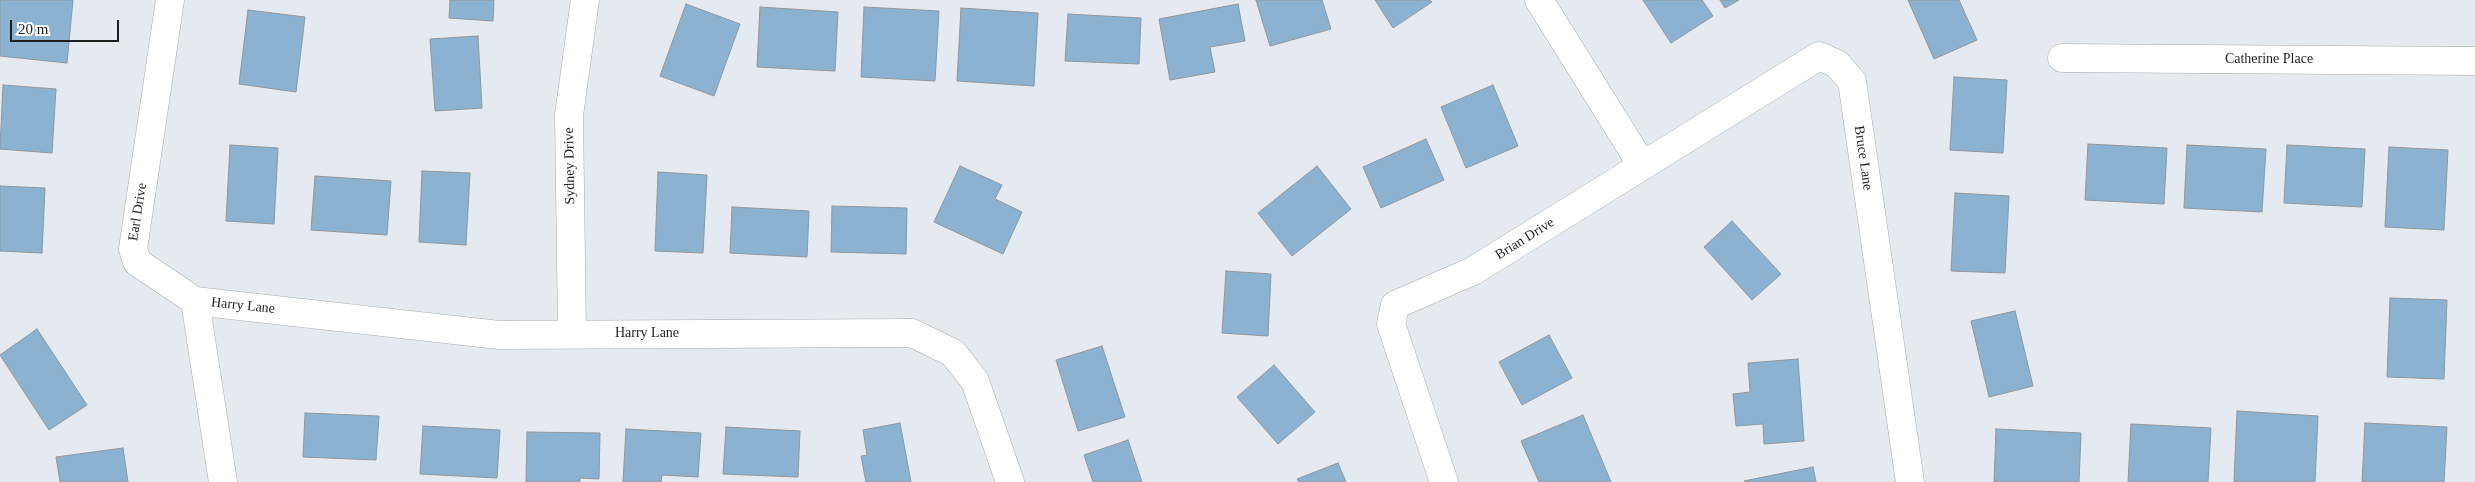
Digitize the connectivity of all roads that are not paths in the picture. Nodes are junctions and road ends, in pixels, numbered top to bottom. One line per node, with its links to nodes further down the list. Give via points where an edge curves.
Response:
1 (170, 0): 7 (street, Earl Drive, via 133,249 137,262)
2 (585, 0): 8 (street, Sydney Drive, via 570,115)
3 (1539, 0): 6 (street)
4 (2062, 58): 5 (street, Catherine Place)
5 (2475, 61)
6 (1642, 165): 11 (street, Brian Drive, via 1473,271 1395,305 1391,324); 12 (street, Bruce Lane, via 1819,56 1838,64 1852,81)
7 (195, 301): 8 (street, Harry Lane, via 499,335); 9 (street)
8 (572, 333): 10 (street, Harry Lane, via 912,333 954,353 975,381)
9 (223, 482)
10 (1010, 482)
11 (1444, 482)
12 (1910, 482)

